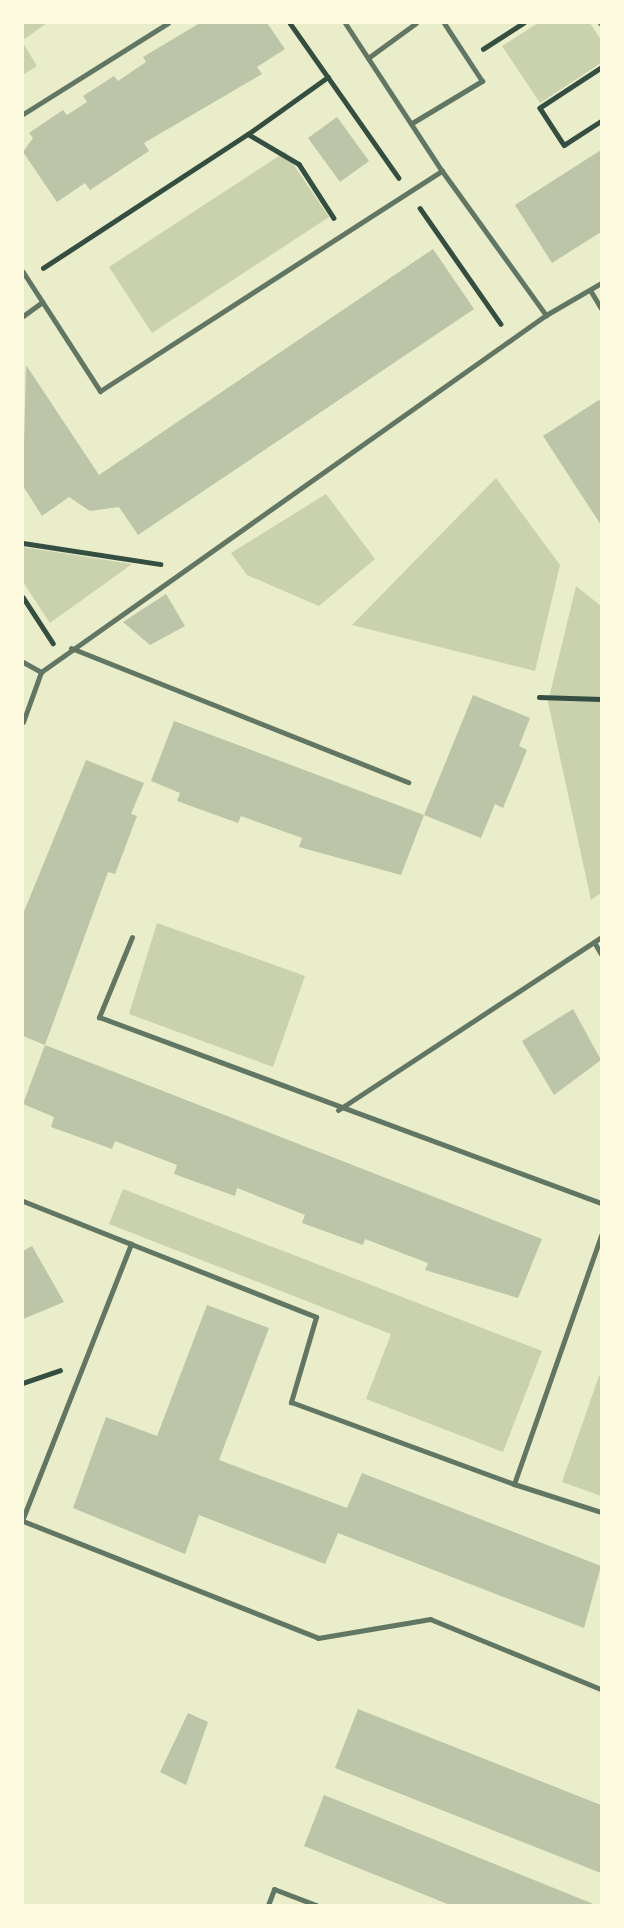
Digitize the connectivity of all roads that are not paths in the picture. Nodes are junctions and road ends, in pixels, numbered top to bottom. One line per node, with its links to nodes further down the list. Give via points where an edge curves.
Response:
1 (168, 23): 6 (lane)
2 (345, 23): 5 (lane)
3 (416, 23): 5 (lane)
4 (444, 23): 7 (lane, via 482,81)
5 (368, 58): 7 (lane)
6 (23, 114)
7 (412, 124): 8 (lane)
8 (442, 171): 12 (lane, via 100,391); 14 (lane)
9 (23, 272): 12 (lane)
10 (601, 284): 11 (lane)
11 (590, 290): 13 (lane); 14 (lane)
12 (42, 302): 15 (lane)
13 (601, 308)
14 (546, 315): 16 (lane)
15 (23, 316)
16 (71, 648): 18 (lane); 20 (lane)
17 (23, 662): 18 (lane)
18 (41, 672): 19 (lane)
19 (23, 722)
20 (408, 782)
21 (132, 937): 25 (lane, via 99,1017)
22 (601, 937): 23 (lane)
23 (594, 942): 24 (lane); 25 (lane)
24 (601, 954)
25 (338, 1110): 27 (lane)
26 (23, 1201): 29 (lane)
27 (601, 1203)
28 (601, 1234): 30 (lane)
29 (131, 1244): 30 (lane, via 316,1317 291,1402); 32 (lane)
30 (514, 1484): 31 (lane)
31 (601, 1512)
32 (23, 1519): 33 (lane, via 318,1638 430,1619)
33 (601, 1689)
34 (268, 1905): 35 (lane, via 274,1889)
35 (316, 1905)

